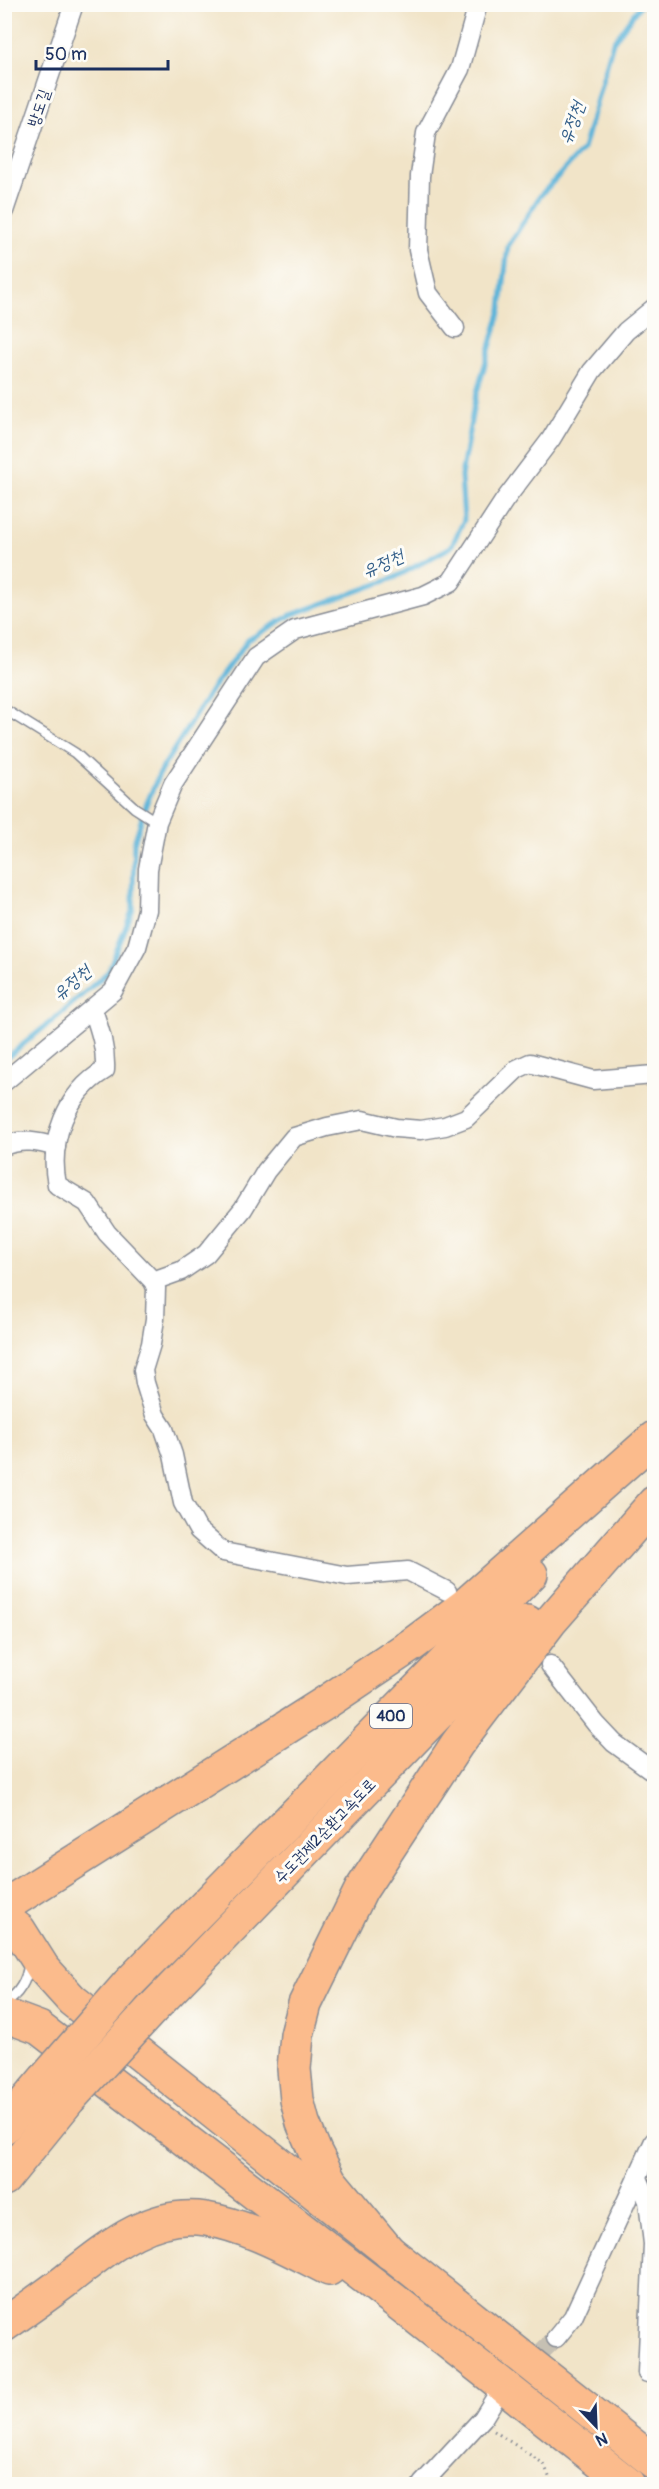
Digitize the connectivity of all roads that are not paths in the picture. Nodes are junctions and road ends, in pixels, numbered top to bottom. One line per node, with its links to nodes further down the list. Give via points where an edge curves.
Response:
1 (74, 4): 3 (street, 방도길)
2 (478, 4): 5 (street, via 460,69 426,133 420,176 418,250 428,293)
3 (4, 212)
4 (654, 308): 7 (street, via 626,331 592,371 551,439 451,582 423,596 295,630 256,657 173,784)
5 (455, 328)
6 (4, 709): 7 (lane, via 75,753 135,808)
7 (157, 822): 8 (street, via 148,869 147,910 136,947 113,991)
8 (93, 1010): 10 (street); 12 (street, via 106,1055 105,1070 89,1079 73,1097)
9 (654, 1075): 13 (street, via 593,1080 530,1062 517,1069 466,1118 445,1126 421,1130 362,1120 294,1137 206,1254 181,1271)
10 (4, 1082)
11 (4, 1146): 12 (street, via 36,1141)
12 (56, 1147): 13 (street, via 57,1185 87,1203 107,1233)
13 (153, 1281): 18 (street, via 155,1319 143,1370 145,1383 173,1455 183,1503 198,1530 223,1552 347,1576 408,1571)
14 (654, 1438): 21 (highway, via 465,1606 413,1644 326,1703)
15 (654, 1448): 26 (highway, 수도권제2순환고속도로 / 400, bridge, via 128,1984)
16 (654, 1491): 29 (highway, 수도권제2순환고속도로 / 400, bridge, via 152,2009 69,2099)
17 (654, 1503): 30 (highway, via 550,1622 457,1744 361,1890 306,2004 297,2035 294,2069 303,2123 330,2181)
18 (447, 1591)
19 (550, 1665): 20 (street, via 608,1737)
20 (654, 1772)
21 (4, 1903)
22 (4, 1918): 23 (highway, via 19,1930)
23 (27, 1944): 24 (lane, via 27,1976 20,1989); 30 (highway, via 72,2000)
24 (4, 2002)
25 (4, 2014): 31 (highway, via 39,2028)
26 (4, 2127)
27 (654, 2141): 28 (street)
28 (638, 2178): 33 (street, via 573,2317); 34 (street, via 648,2201 653,2244)
29 (4, 2180)
30 (390, 2253): 36 (highway)
31 (393, 2299): 32 (highway, via 255,2235 205,2219 186,2219 142,2229 112,2244); 38 (highway)
32 (4, 2325)
33 (556, 2337)
34 (647, 2373)
35 (500, 2392): 37 (street, via 483,2418)
36 (654, 2462)
37 (422, 2484)
38 (628, 2484)

